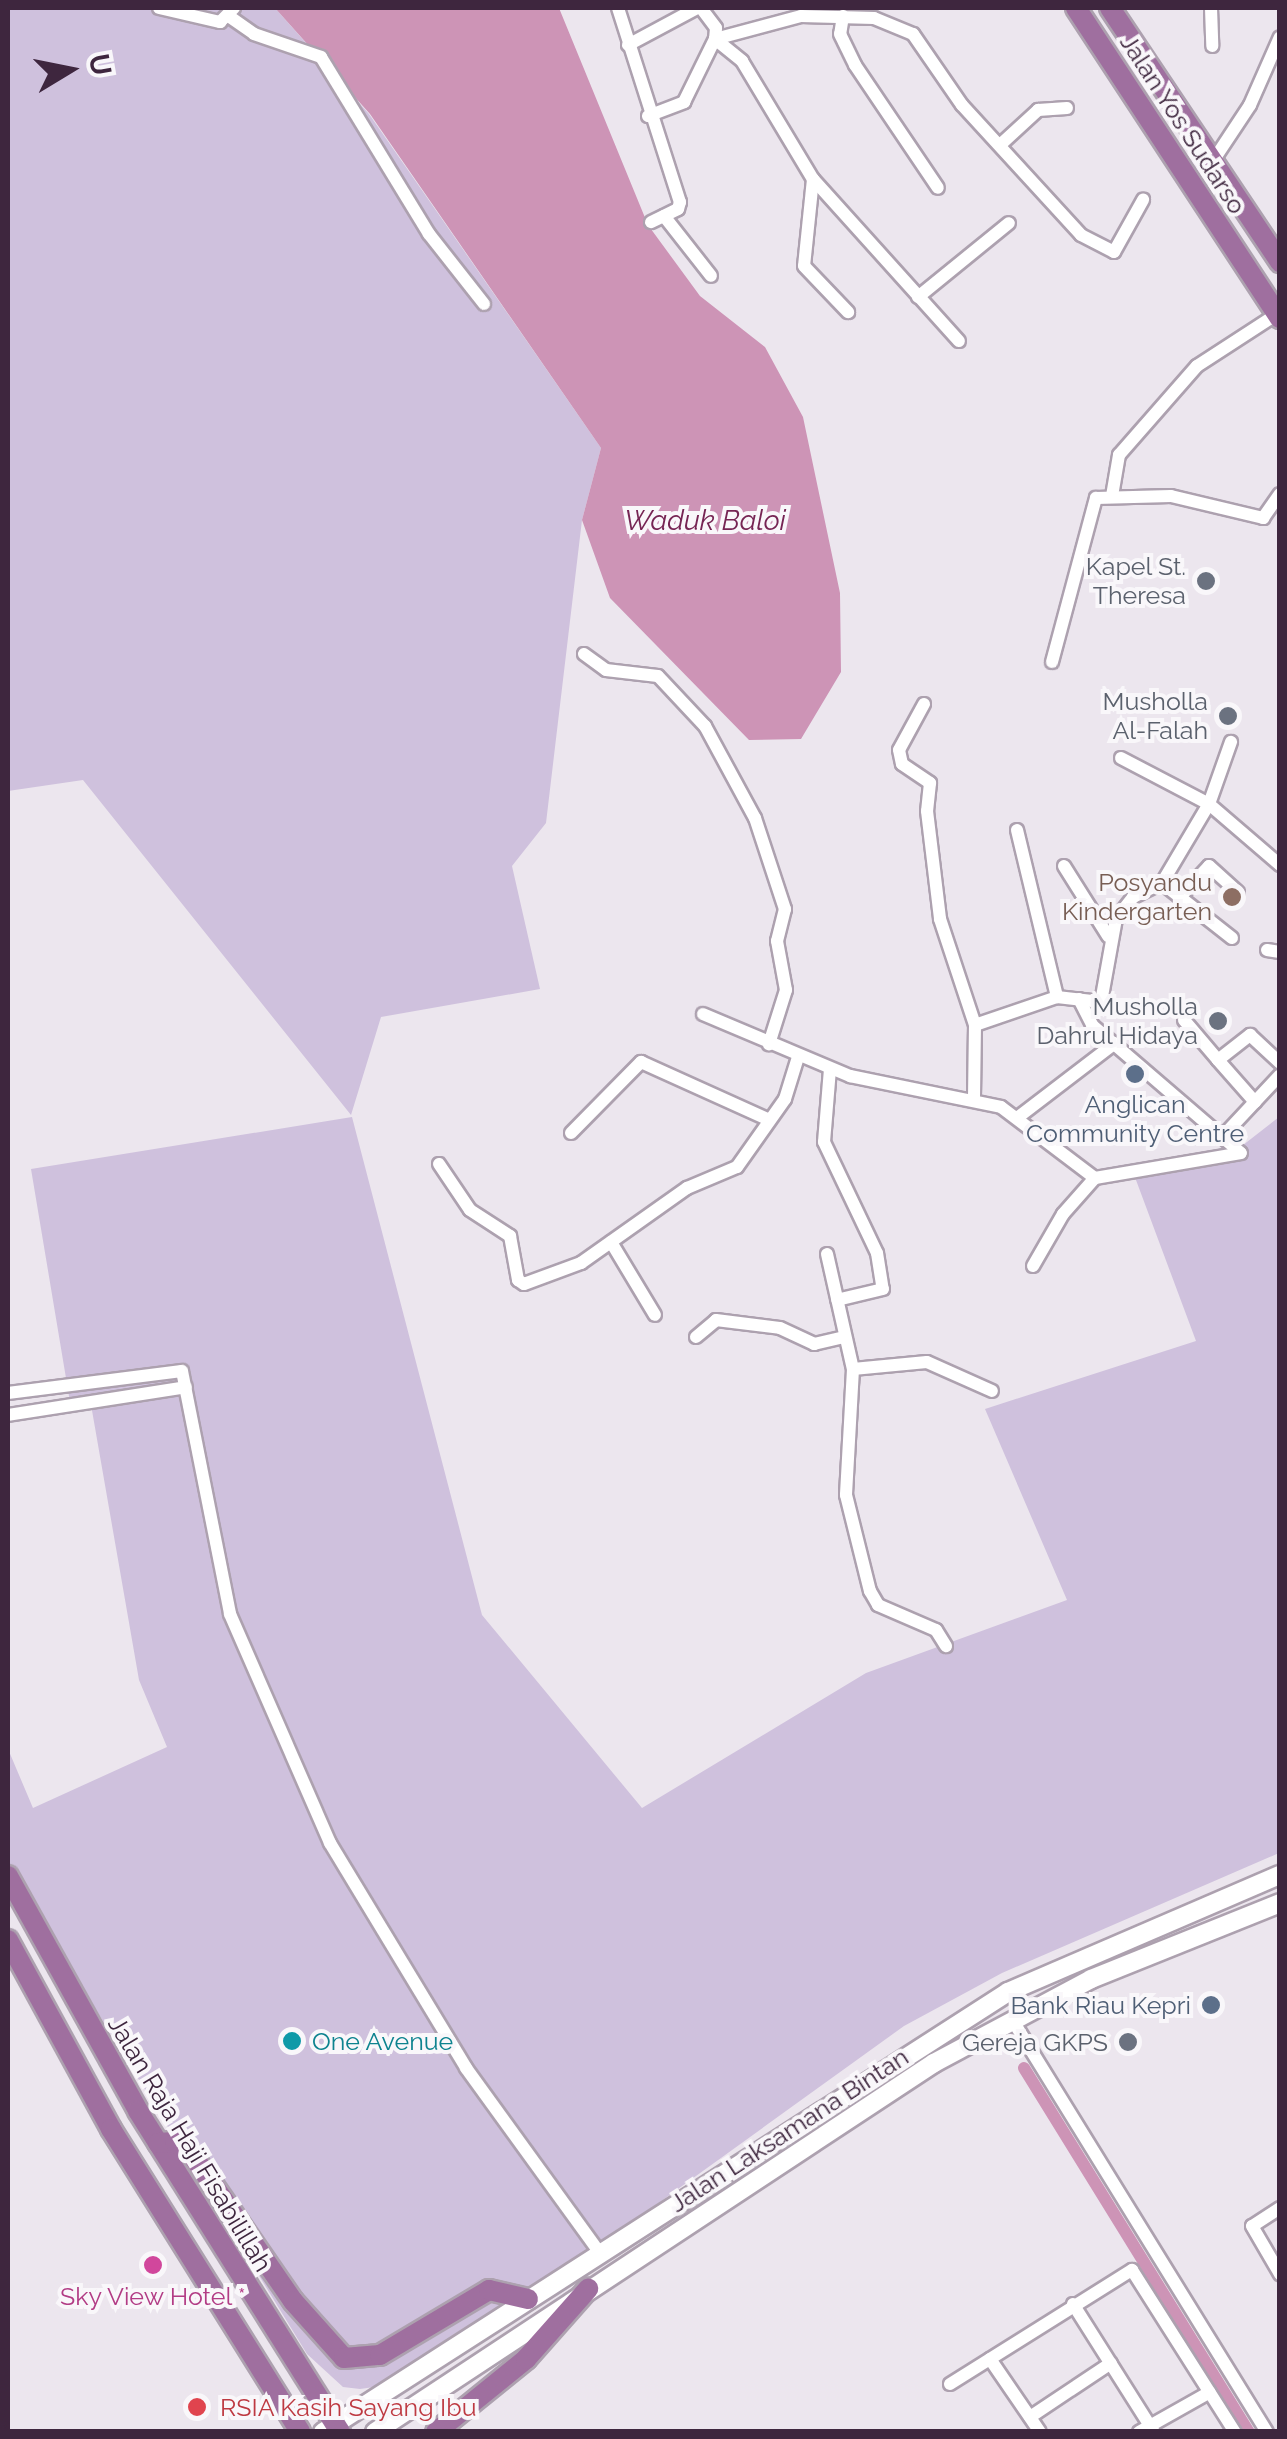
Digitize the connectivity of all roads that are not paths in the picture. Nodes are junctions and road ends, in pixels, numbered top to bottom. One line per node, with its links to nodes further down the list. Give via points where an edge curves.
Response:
1 (160, 8): 7 (street, via 193,19)
2 (618, 8): 11 (street)
3 (699, 8): 10 (street, via 716,28); 11 (street)
4 (1076, 8): 22 (main road, Jalan Yos Sudarso)
5 (1110, 8): 16 (main road, Jalan Yos Sudarso)
6 (1211, 8): 12 (street)
7 (232, 12): 26 (street, via 254,34 322,57 429,234)
8 (843, 16): 10 (street, via 784,18); 15 (street, via 907,29); 18 (street, via 840,34 854,65)
9 (1280, 38): 16 (street, via 1250,106)
10 (715, 39): 14 (street, via 684,102); 17 (street, via 742,61)
11 (628, 45): 14 (street)
12 (1212, 46)
13 (1067, 108): 15 (street, via 1038,110)
14 (648, 116): 24 (street, via 680,202 657,219)
15 (1000, 145): 19 (street, via 1073,228 1108,252 1133,225)
16 (1213, 161): 21 (main road, Jalan Yos Sudarso)
17 (813, 179): 25 (street); 27 (street, via 804,266)
18 (938, 188)
19 (1143, 200)
20 (1009, 224): 25 (street)
21 (1261, 234): 22 (main road); 23 (main road, Jalan Yos Sudarso)
22 (1236, 249): 28 (main road, Jalan Yos Sudarso)
23 (1280, 262)
24 (711, 276)
25 (918, 297): 29 (street)
26 (484, 304)
27 (848, 312)
28 (1278, 316): 31 (street, via 1187,376 1119,455)
29 (958, 341)
30 (1280, 494): 31 (street, via 1263,518 1193,499)
31 (1112, 496): 33 (street, via 1092,503)
32 (584, 654): 52 (street, via 606,670 658,676 705,726 755,818 785,910 776,942 786,990)
33 (1052, 662)
34 (924, 704): 50 (street, via 900,750 902,764 930,782 927,811 940,919)
35 (1231, 742): 37 (street)
36 (1121, 758): 37 (street)
37 (1209, 804): 39 (street); 41 (street)
38 (1018, 830): 46 (street)
39 (1280, 865)
40 (1064, 866): 44 (street)
41 (1162, 883): 43 (street); 44 (street, via 1133,896)
42 (1238, 892): 43 (street, via 1209,866)
43 (1181, 896): 45 (street)
44 (1108, 936): 47 (street, via 1106,996 1102,1002)
45 (1232, 938)
46 (1057, 997): 47 (street); 50 (street)
47 (1079, 1000): 51 (street, via 1092,1025)
48 (703, 1014): 52 (street)
49 (1184, 1020): 54 (street)
50 (976, 1025): 58 (street)
51 (1115, 1043): 60 (street); 63 (street)
52 (768, 1044): 53 (street)
53 (798, 1056): 56 (street); 61 (street, via 785,1099)
54 (1218, 1060): 55 (street, via 1247,1035); 59 (street)
55 (1280, 1063)
56 (830, 1068): 58 (street, via 915,1094); 69 (street, via 824,1142 877,1253 883,1289)
57 (1280, 1075): 59 (street)
58 (974, 1100): 60 (street)
59 (1255, 1102): 63 (street)
60 (1016, 1118): 65 (street)
61 (767, 1119): 62 (street, via 641,1062); 66 (street, via 750,1154 728,1175 696,1182)
62 (571, 1132)
63 (1223, 1136): 65 (street, via 1241,1153)
64 (439, 1164): 66 (street, via 470,1210 510,1236 520,1284 581,1263)
65 (1095, 1178): 68 (street, via 1062,1214)
66 (611, 1242): 70 (street)
67 (826, 1254): 69 (street)
68 (1033, 1266)
69 (837, 1300): 72 (street)
70 (654, 1314)
71 (696, 1337): 72 (street, via 716,1320 780,1328 814,1344)
72 (844, 1337): 73 (street)
73 (853, 1369): 75 (street, via 927,1362); 78 (street, via 846,1496 870,1591 878,1605 936,1630)
74 (186, 1387): 76 (street, via 176,1368); 77 (street); 88 (street, via 230,1614 330,1842 466,2068)
75 (992, 1391)
76 (8, 1393)
77 (8, 1415)
78 (946, 1646)
79 (8, 1876): 86 (main road, Jalan Raja Haji Fisabilillah)
80 (1280, 1876): 84 (main road, Jalan Laksamana Bintan, via 1008,1992)
81 (1280, 1903): 83 (main road, Jalan Laksamana Bintan, via 1129,1962)
82 (8, 1940): 100 (main road, via 111,2129)
83 (1013, 2021): 85 (main road, Jalan Laksamana Bintan); 105 (street)
84 (922, 2044): 85 (main road); 88 (main road, Jalan Laksamana Bintan)
85 (934, 2064): 90 (main road, Jalan Laksamana Bintan)
86 (158, 2142): 91 (main road, via 174,2142 193,2156 293,2302 344,2358 380,2355 489,2290); 98 (main road, Jalan Raja Haji Fisabilillah)
87 (1280, 2208): 89 (street, via 1252,2226)
88 (599, 2252): 91 (main road, Jalan Laksamana Bintan)
89 (1280, 2274)
90 (588, 2289): 101 (main road, Jalan Laksamana Bintan); 102 (main road, via 526,2359)
91 (528, 2298): 98 (main road, Jalan Laksamana Bintan)
92 (1072, 2304): 93 (street); 94 (street); 96 (street, via 1124,2271 1138,2274)
93 (990, 2359): 95 (street); 97 (street)
94 (1111, 2363): 97 (street); 99 (street)
95 (950, 2384)
96 (1210, 2392): 99 (street); 104 (street)
97 (1030, 2417): 103 (street)
98 (333, 2429)
99 (1148, 2429)
100 (300, 2432)
101 (375, 2432)
102 (436, 2432)
103 (1040, 2432)
104 (1235, 2432)
105 (1267, 2432)

